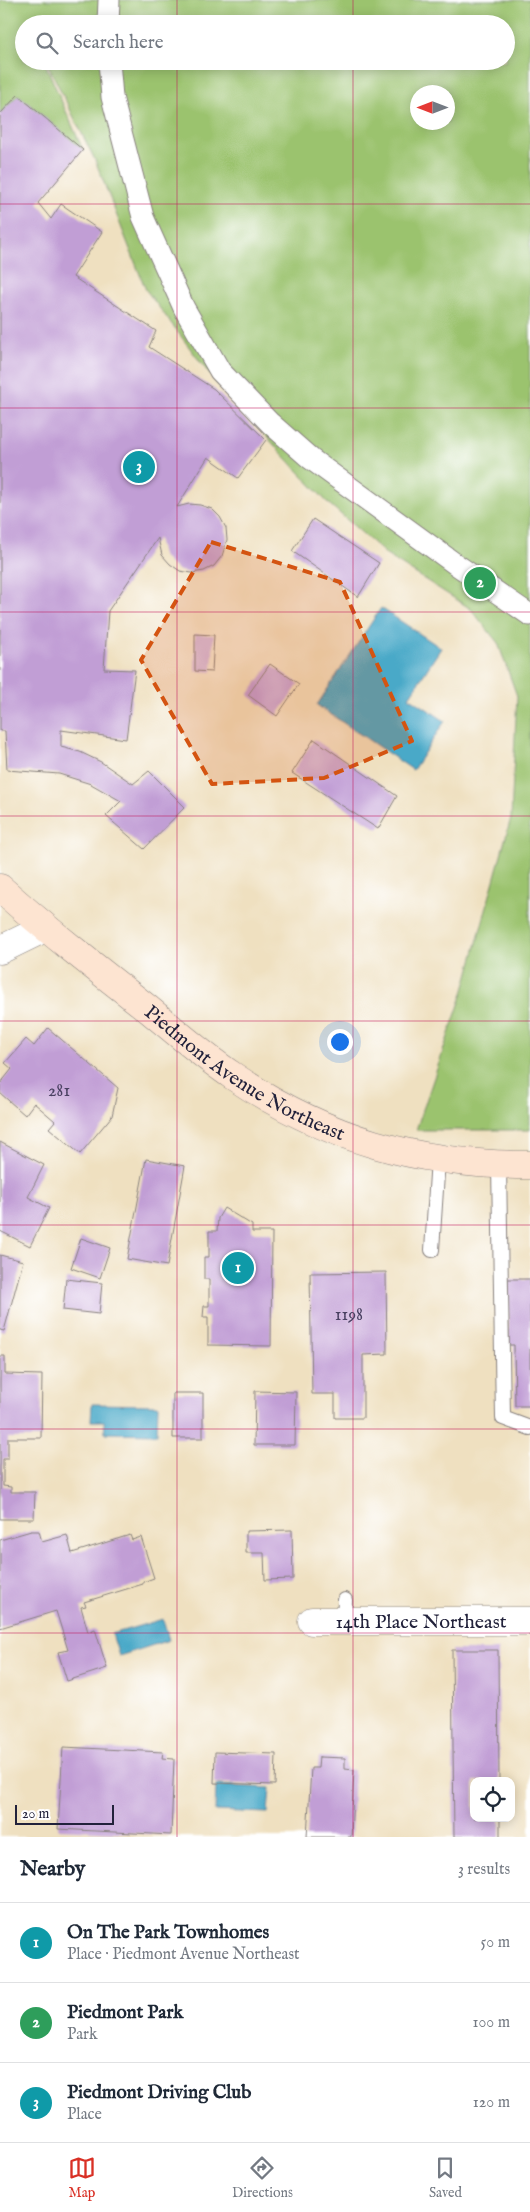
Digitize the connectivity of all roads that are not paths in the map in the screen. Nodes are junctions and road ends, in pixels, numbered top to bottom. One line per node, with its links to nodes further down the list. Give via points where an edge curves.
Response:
1 (109, 0): 2 (street)
2 (108, 15)
3 (109, 70): 4 (street, via 114,107 142,217 184,308 220,371 270,423 311,459)
4 (530, 615)
5 (0, 888): 6 (main road, Piedmont Avenue Northeast)
6 (45, 928): 7 (street); 8 (main road, Piedmont Avenue Northeast, via 232,1075 296,1114 390,1150)
7 (0, 950)
8 (438, 1159): 9 (main road, Piedmont Avenue Northeast); 11 (lane)
9 (499, 1165): 10 (main road, Piedmont Avenue Northeast); 12 (lane, via 503,1418)
10 (530, 1165)
11 (432, 1250)
12 (530, 1428)
13 (312, 1622): 14 (street, 14th Place Northeast, via 344,1611)
14 (530, 1622)

